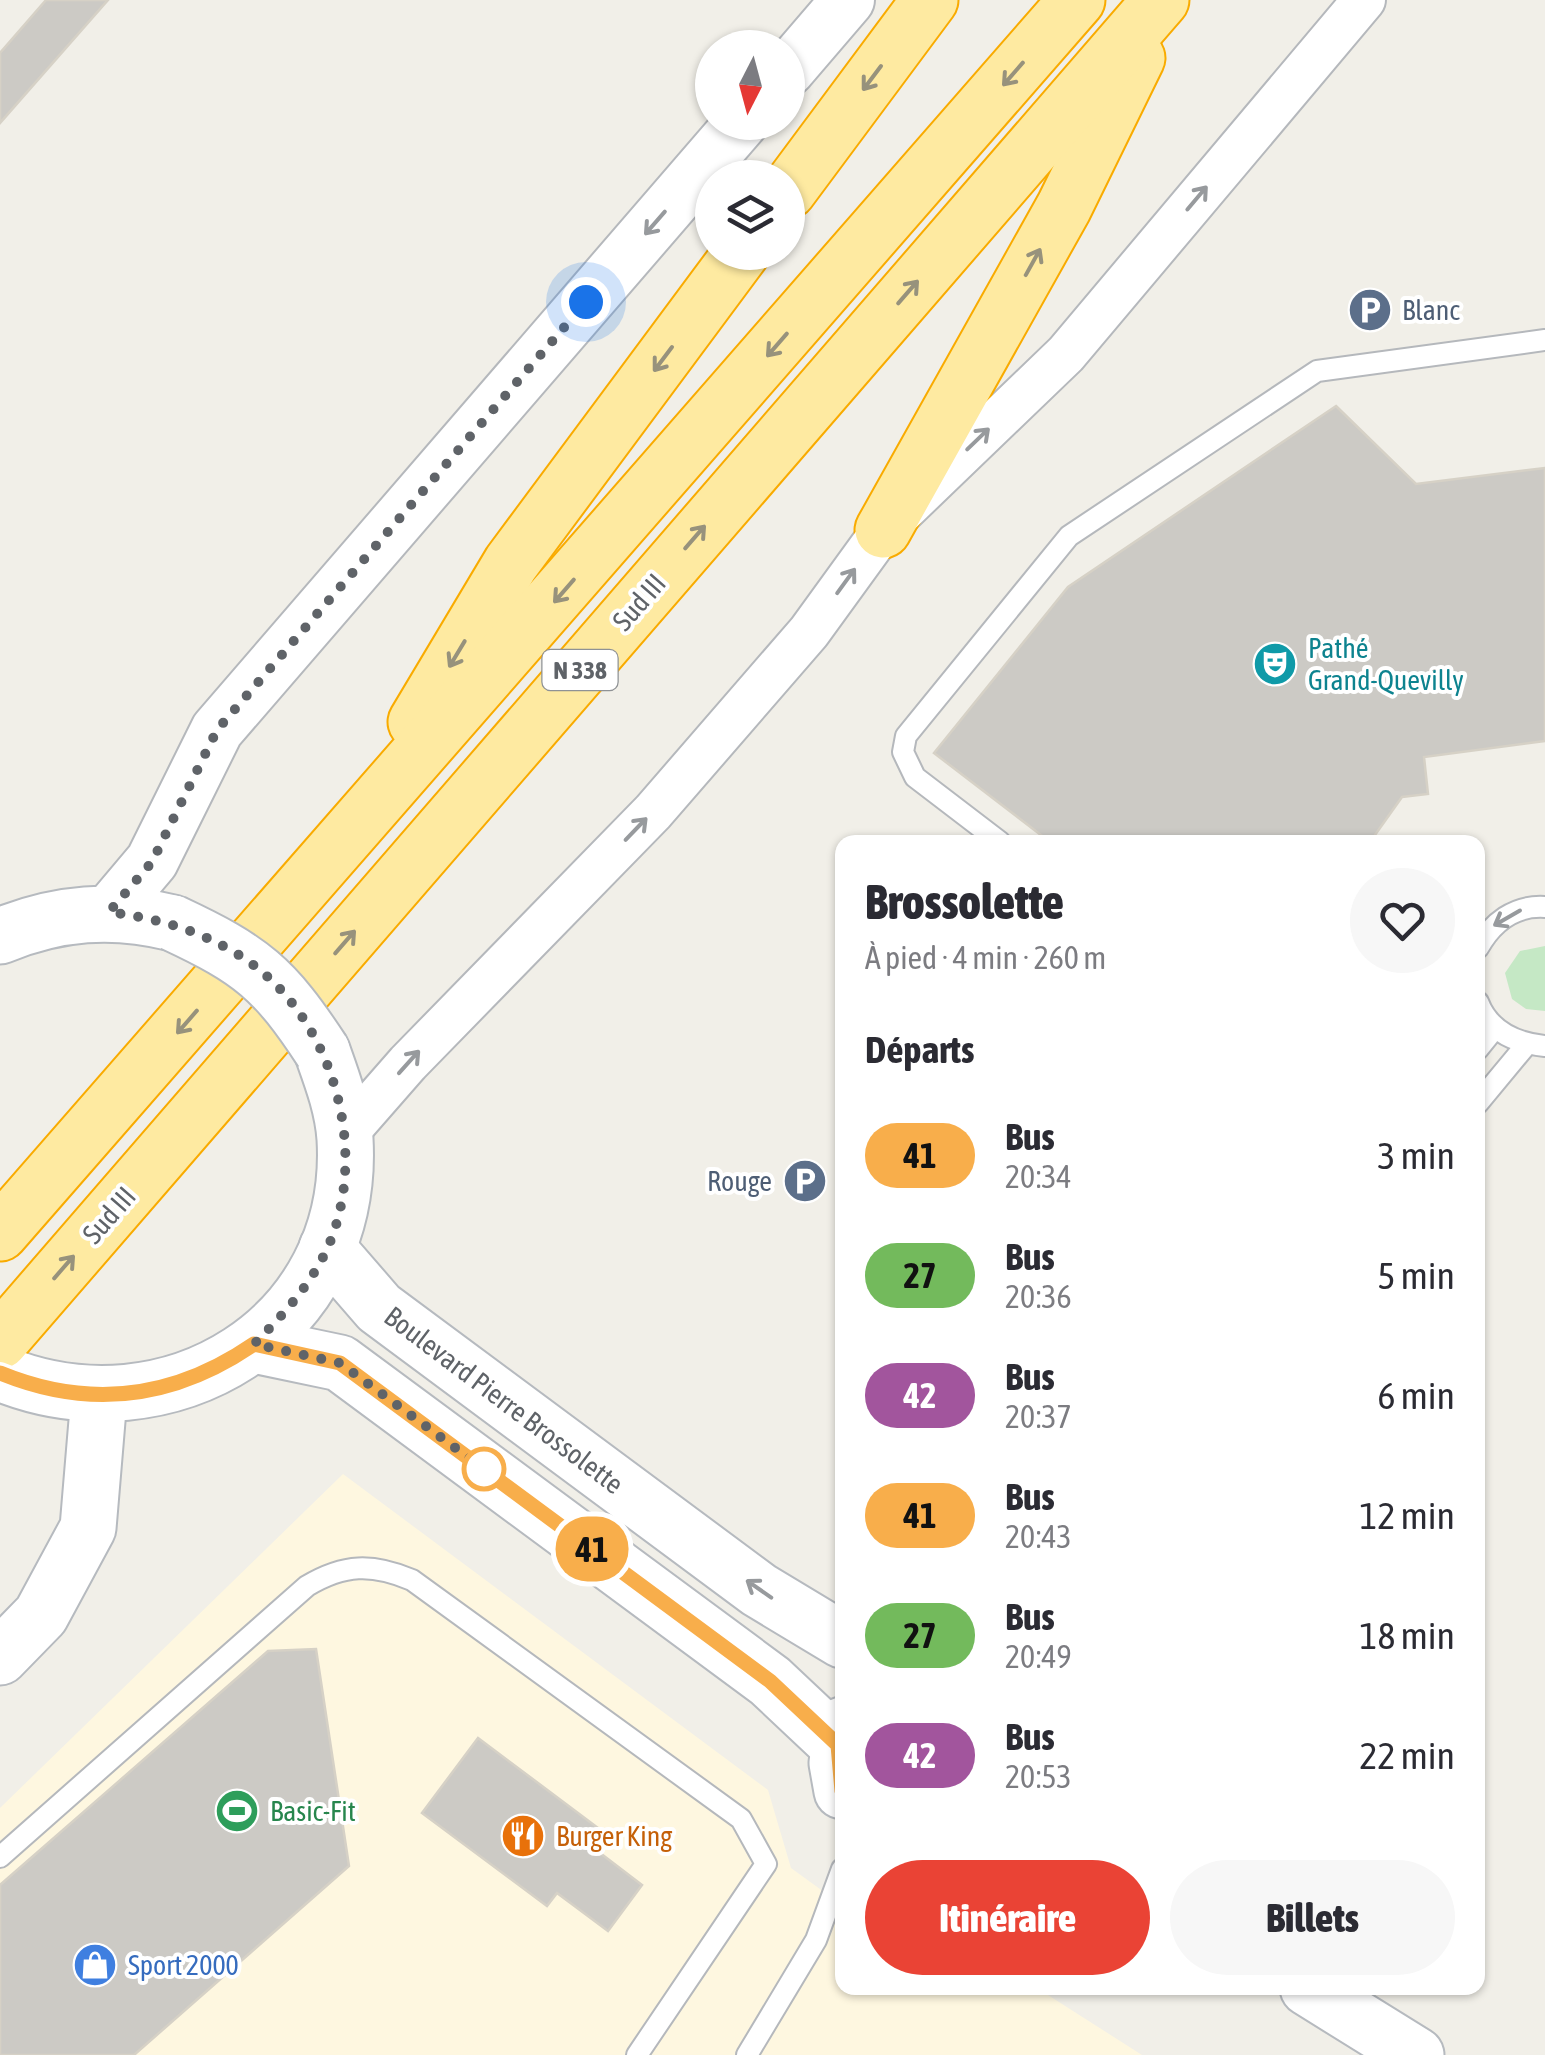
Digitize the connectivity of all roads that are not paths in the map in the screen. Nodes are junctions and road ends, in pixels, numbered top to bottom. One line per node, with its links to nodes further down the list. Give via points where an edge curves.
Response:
1 (848, 0): 6 (street)
2 (930, 0): 8 (highway, one-way to 8)
3 (1077, 0): 13 (highway, N 338, one-way to 13)
4 (1163, 0): 11 (highway, one-way to 4, via 1064,207); 26 (highway, Sud III / N 338, one-way to 4)
5 (1364, 0): 11 (street, one-way to 5, via 1066,354)
6 (805, 50)
7 (726, 140): 15 (street, one-way to 15, via 217,730 152,862)
8 (805, 168)
9 (729, 270): 13 (highway, one-way to 13, via 512,563)
10 (1545, 340): 12 (lane, via 1317,370 1069,536 906,736 903,752 916,778)
11 (883, 530): 23 (street, one-way to 11, via 652,812 809,632)
12 (991, 835)
13 (344, 844): 24 (highway, N 338, one-way to 24)
14 (1545, 907): 17 (lane, one-way to 17, via 1511,913)
15 (109, 912): 16 (main road, via 33,923); 23 (main road, bridge, via 173,923 234,952 266,976 322,1051)
16 (0, 936)
17 (1485, 938)
18 (1485, 1013): 19 (lane)
19 (1495, 1028): 20 (lane); 21 (lane)
20 (1485, 1040)
21 (1536, 1045): 22 (lane)
22 (1485, 1096)
23 (345, 1135): 25 (main road, via 342,1197)
24 (0, 1233)
25 (327, 1248): 27 (main road, via 297,1301); 30 (main road, Boulevard Pierre Brossolette, one-way to 25, via 760,1590 379,1308)
26 (0, 1340)
27 (254, 1344): 29 (main road, via 183,1383); 32 (main road, via 340,1363 770,1681)
28 (16, 1380): 29 (main road)
29 (99, 1397): 31 (main road, via 88,1528 41,1615)
30 (835, 1636)
31 (0, 1657)
32 (835, 1748)
33 (0, 1856): 38 (lane, via 307,1586 333,1570 387,1569 412,1580 741,1819 766,1864)
34 (835, 1888): 36 (lane)
35 (835, 1925): 36 (lane)
36 (816, 1940): 39 (lane)
37 (1319, 1995): 40 (main road)
38 (637, 2055)
39 (746, 2055)
40 (1416, 2055)

